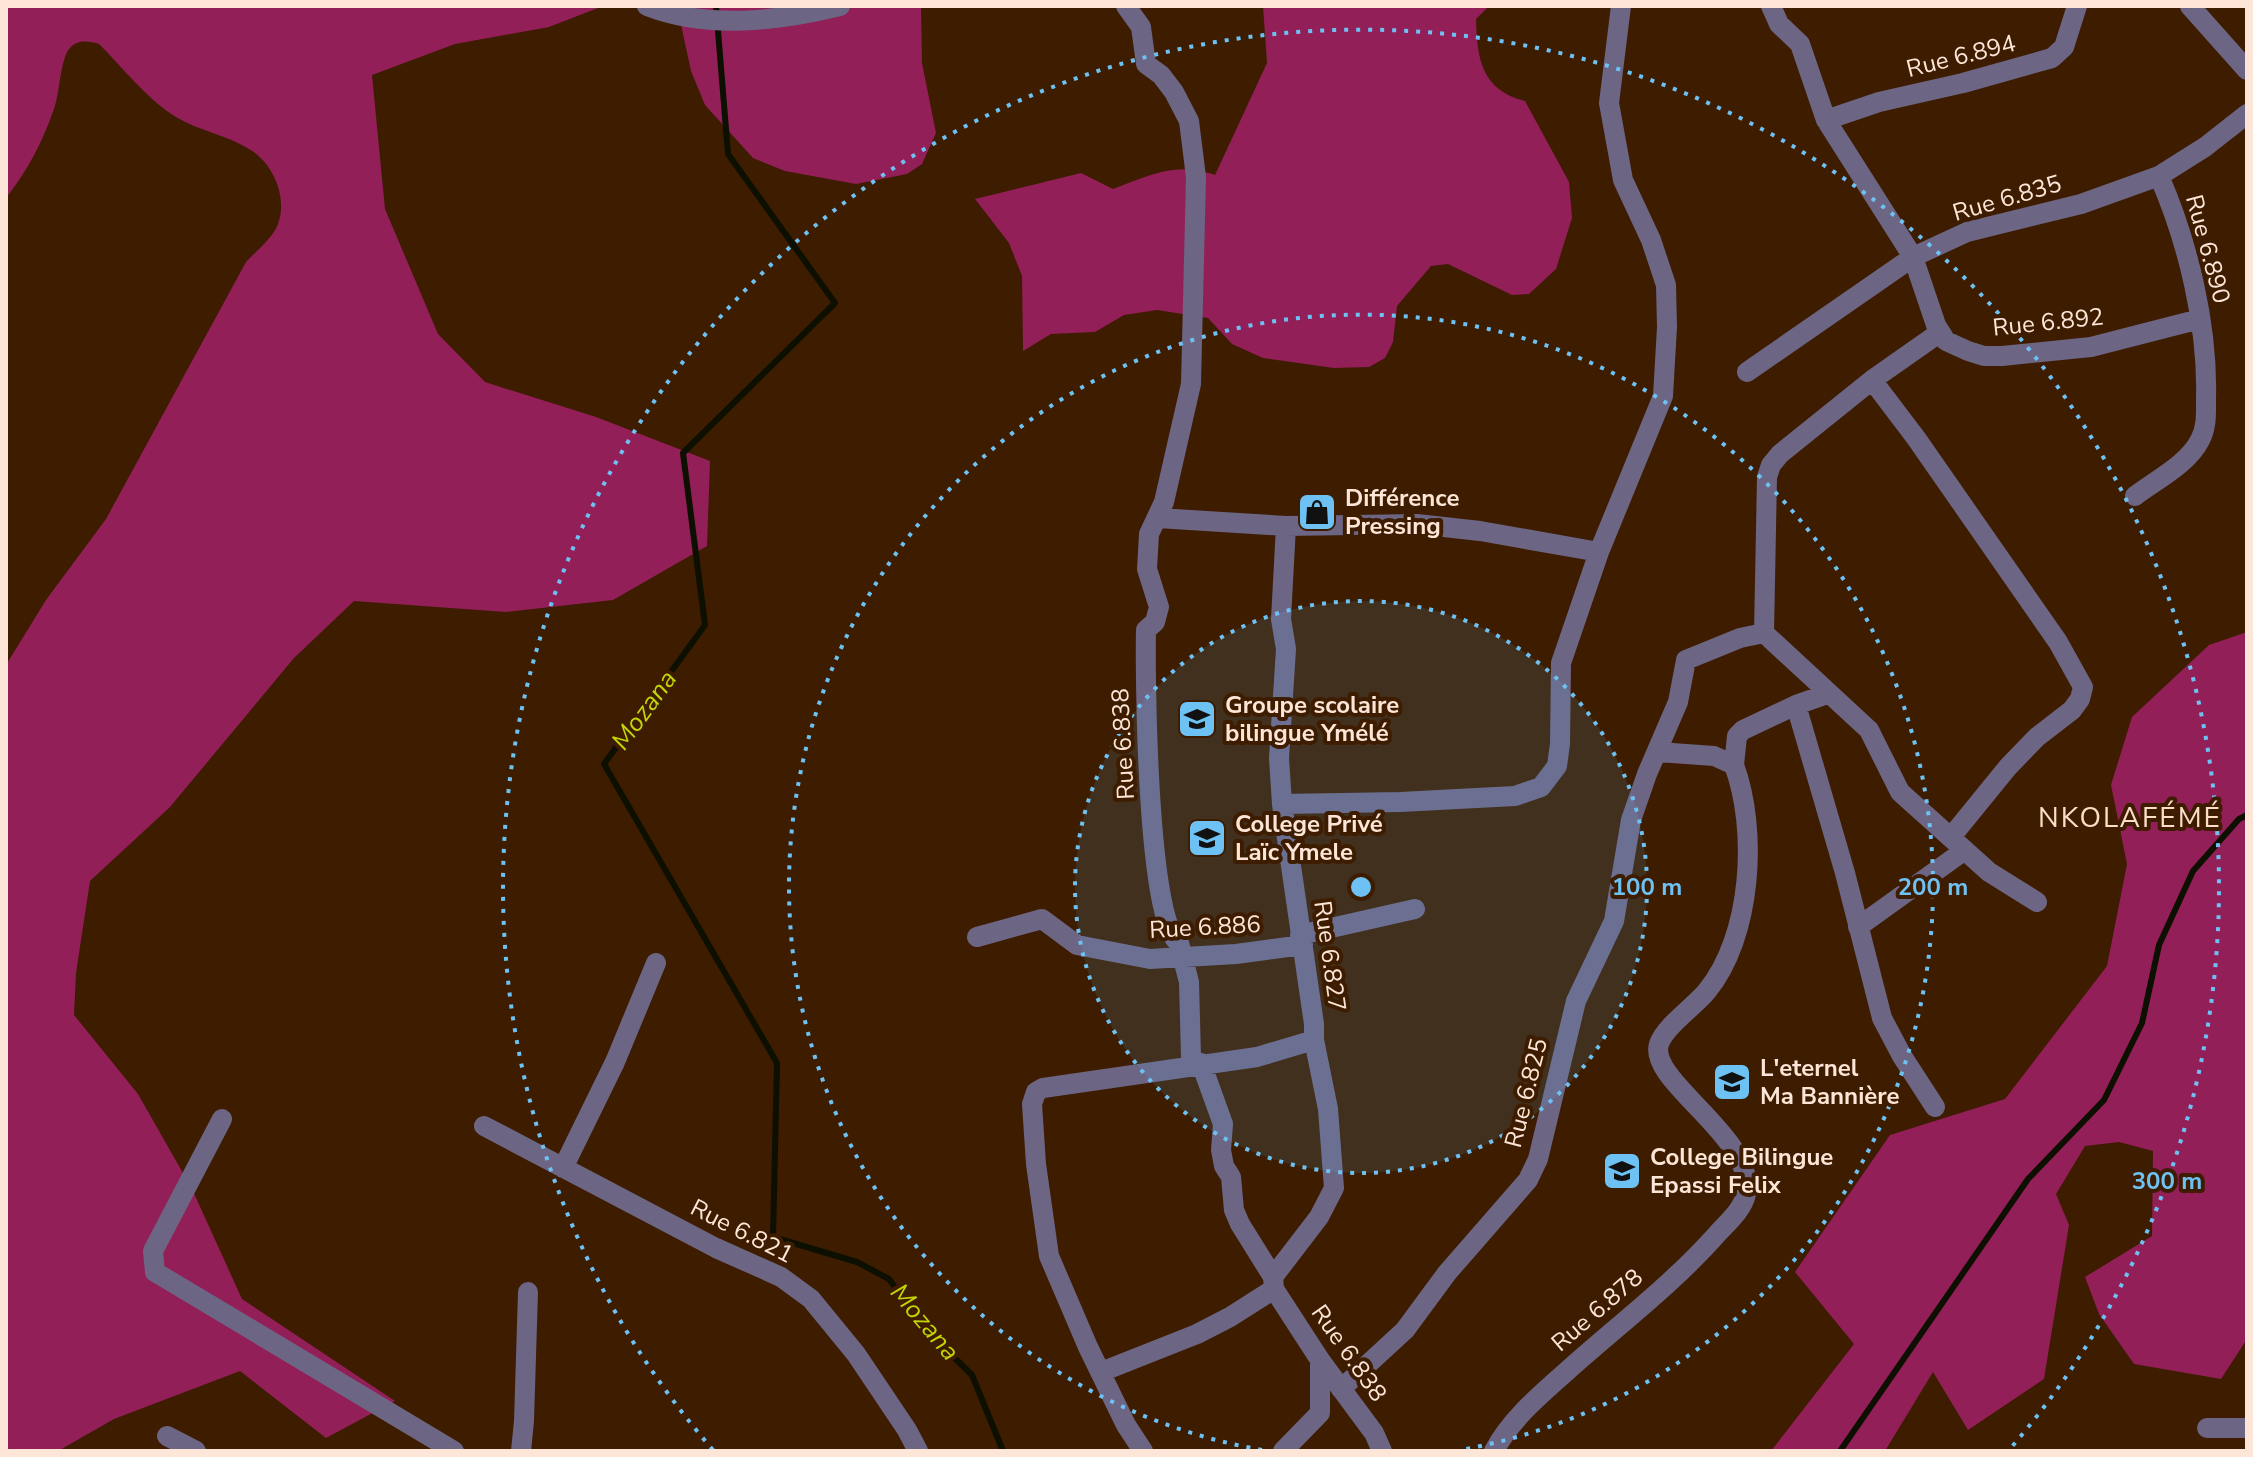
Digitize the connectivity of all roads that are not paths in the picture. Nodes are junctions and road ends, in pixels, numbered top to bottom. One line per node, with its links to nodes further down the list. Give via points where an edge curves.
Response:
1 (647, 6): 2 (street, via 712,20 789,18)
2 (840, 6)
3 (1126, 6): 18 (street, Rue 6.838, via 1141,27 1146,64 1174,92 1189,121 1196,177 1191,384)
4 (1621, 6): 20 (street, via 1609,103 1613,135 1623,180 1666,285 1667,327 1663,396)
5 (1771, 6): 10 (street, via 1779,24 1800,44)
6 (2077, 6): 10 (street, Rue 6.894, via 2064,47 2052,58)
7 (2190, 6): 8 (street)
8 (2247, 70)
9 (2247, 114): 11 (street, Rue 6.835)
10 (1826, 120): 12 (street)
11 (2159, 176): 12 (street, Rue 6.835, via 2081,204 1967,232); 13 (street, Rue 6.890, via 2181,230)
12 (1913, 257): 14 (street); 15 (street, Rue 6.835)
13 (2200, 319): 14 (street, Rue 6.892, via 2091,347 2002,356 1968,351); 17 (street, Rue 6.890, via 2207,375 2205,429 2188,456)
14 (1939, 333): 16 (street)
15 (1747, 372)
16 (1872, 380): 21 (street, via 1771,465); 27 (street, via 2050,630 2083,687 2072,710 2008,767)
17 (2135, 496)
18 (1158, 518): 19 (street); 33 (street, Rue 6.838, via 1149,534 1147,569 1159,607 1146,630 1146,725 1159,888 1169,931)
19 (1286, 526): 20 (street, via 1417,524); 26 (street, Rue 6.827)
20 (1599, 552): 26 (street, via 1561,663 1559,760 1541,787 1515,796)
21 (1764, 633): 22 (street); 24 (street, Rue 6.825, via 1686,660 1678,702)
22 (1827, 694): 23 (street); 27 (street, via 1869,730 1900,792)
23 (1796, 705): 25 (street, via 1743,730 1737,736); 30 (street)
24 (1658, 752): 25 (street, via 1714,756); 45 (street, Rue 6.825, via 1631,820 1614,921 1576,1001 1538,1159 1528,1180 1405,1330)
25 (1734, 765): 56 (street, Rue 6.878, via 1749,840 1740,919 1725,965 1666,1034 1658,1061 1735,1154 1748,1179 1746,1198 1703,1250 1532,1403)
26 (1282, 804): 32 (street, Rue 6.827)
27 (1958, 844): 28 (street, via 1989,872); 30 (street)
28 (2037, 902)
29 (1415, 909): 32 (street, Rue 6.886)
30 (1858, 927): 37 (street, via 1882,1018)
31 (977, 937): 33 (street, Rue 6.886, via 1042,919 1077,945 1150,959)
32 (1302, 940): 33 (street, Rue 6.886, via 1236,954); 35 (street, Rue 6.827)
33 (1184, 957): 36 (street, Rue 6.838, via 1191,1057)
34 (656, 963): 40 (street)
35 (1314, 1040): 36 (street, via 1257,1057); 41 (street, Rue 6.827, via 1328,1109 1334,1188)
36 (1201, 1063): 41 (street, Rue 6.838, via 1223,1124 1221,1150 1231,1177 1234,1210); 44 (street, via 1043,1088 1032,1104 1049,1256)
37 (1935, 1107)
38 (222, 1119): 50 (street, via 153,1251 155,1272)
39 (484, 1126): 40 (street, Rue 6.821)
40 (563, 1168): 52 (street, Rue 6.821, via 781,1277 811,1299 856,1354)
41 (1274, 1283): 43 (street, Rue 6.838); 44 (street, via 1230,1317 1197,1334)
42 (528, 1292): 51 (street)
43 (1320, 1360): 45 (street, Rue 6.838); 54 (street, via 1320,1413)
44 (1101, 1372): 53 (street)
45 (1341, 1389): 55 (street, Rue 6.838)
46 (2207, 1428): 47 (street)
47 (2247, 1428)
48 (167, 1436): 49 (street)
49 (196, 1451)
50 (454, 1451)
51 (521, 1451)
52 (918, 1451)
53 (1143, 1451)
54 (1283, 1451)
55 (1382, 1451)
56 (1494, 1451)

